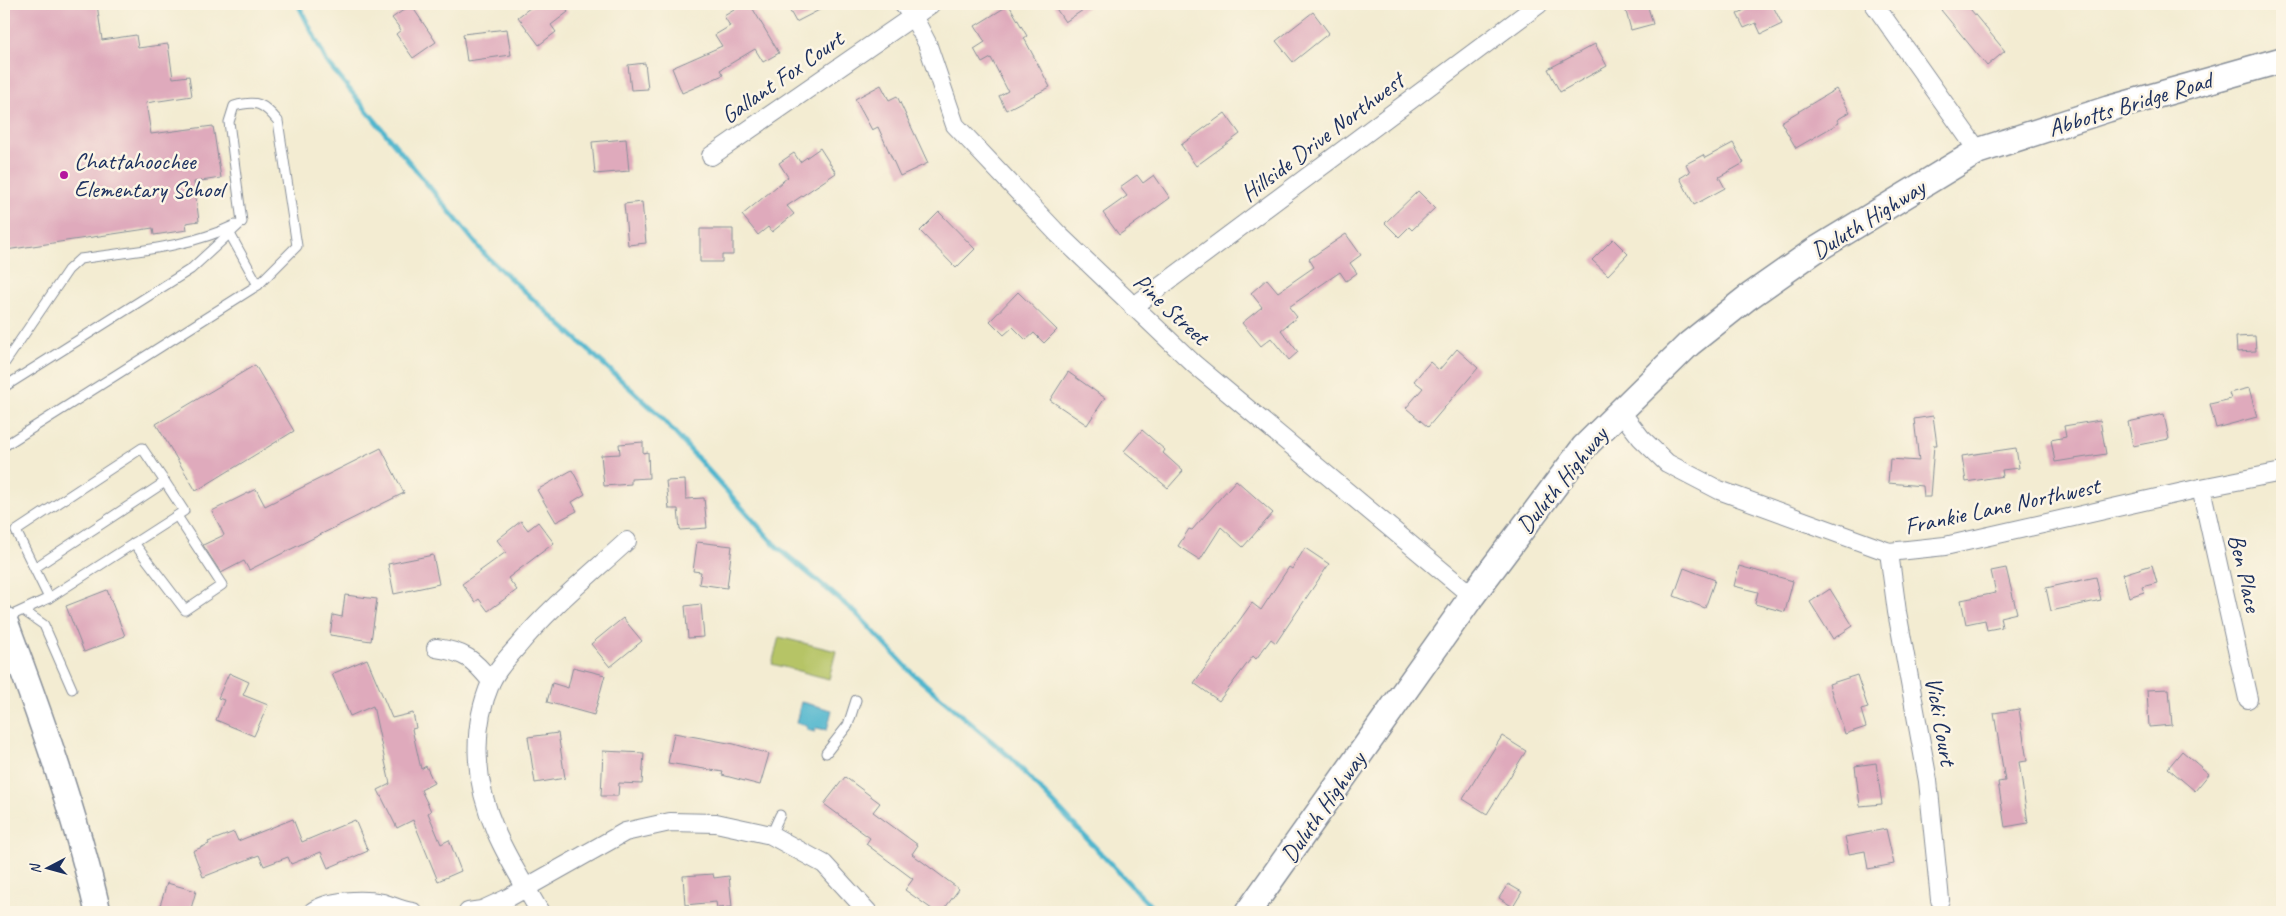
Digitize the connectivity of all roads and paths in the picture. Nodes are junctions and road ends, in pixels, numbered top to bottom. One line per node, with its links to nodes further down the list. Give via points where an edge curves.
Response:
1 (931, 4): 4 (street, Gallant Fox Court)
2 (1539, 4): 11 (street, Hillside Drive Northwest)
3 (1874, 4): 6 (street)
4 (908, 10): 7 (street, Gallant Fox Court); 11 (street, Pine Street, via 927,43 955,125 1058,234)
5 (2282, 60): 6 (main road, Abbotts Bridge Road, via 2108,109)
6 (1978, 151): 14 (main road, Duluth Highway, via 1814,251 1747,298 1689,344)
7 (711, 156)
8 (242, 222): 9 (lane); 10 (lane, via 229,122 234,106 249,102 265,106 278,121 298,246); 12 (lane, via 213,236 182,244 80,259 68,270)
9 (230, 234): 10 (lane); 13 (lane, via 191,269)
10 (258, 285): 15 (lane)
11 (1133, 307): 24 (street, Pine Street, via 1194,364)
12 (4, 364)
13 (4, 387)
14 (1620, 411): 22 (street, Frankie Lane Northwest, via 1641,438 1667,463 1719,490); 24 (main road, Duluth Highway, via 1584,447)
15 (4, 446)
16 (2282, 472): 18 (street, Frankie Lane Northwest)
17 (165, 482): 19 (lane, via 184,511); 23 (lane); 23 (lane, via 142,448 16,531)
18 (2201, 488): 22 (street, Frankie Lane Northwest, via 1945,546); 30 (street, Ben Place)
19 (177, 516): 21 (lane); 21 (lane, via 222,585 185,610)
20 (627, 540): 28 (street, via 533,628)
21 (134, 543): 25 (lane)
22 (1888, 552): 36 (street, Vicki Court, via 1928,781)
23 (36, 567): 25 (lane)
24 (1472, 596): 43 (main road, Duluth Highway)
25 (49, 598): 26 (lane)
26 (11, 616): 29 (lane, via 44,625); 37 (main road, via 70,806)
27 (436, 648): 28 (street, via 458,651)
28 (492, 682): 35 (street, via 479,721 476,760 496,833)
29 (72, 689)
30 (2248, 699)
31 (856, 700): 32 (lane, via 848,725)
32 (826, 753)
33 (780, 815): 34 (lane)
34 (771, 835): 35 (street, via 716,823 670,822 625,832); 42 (street, via 824,864)
35 (526, 886): 40 (street, via 482,910); 41 (street)
36 (1940, 906)
37 (98, 912)
38 (312, 912): 39 (street, via 320,906 351,902 382,903)
39 (413, 912)
40 (468, 912)
41 (540, 912)
42 (868, 912)
43 (1248, 912)

